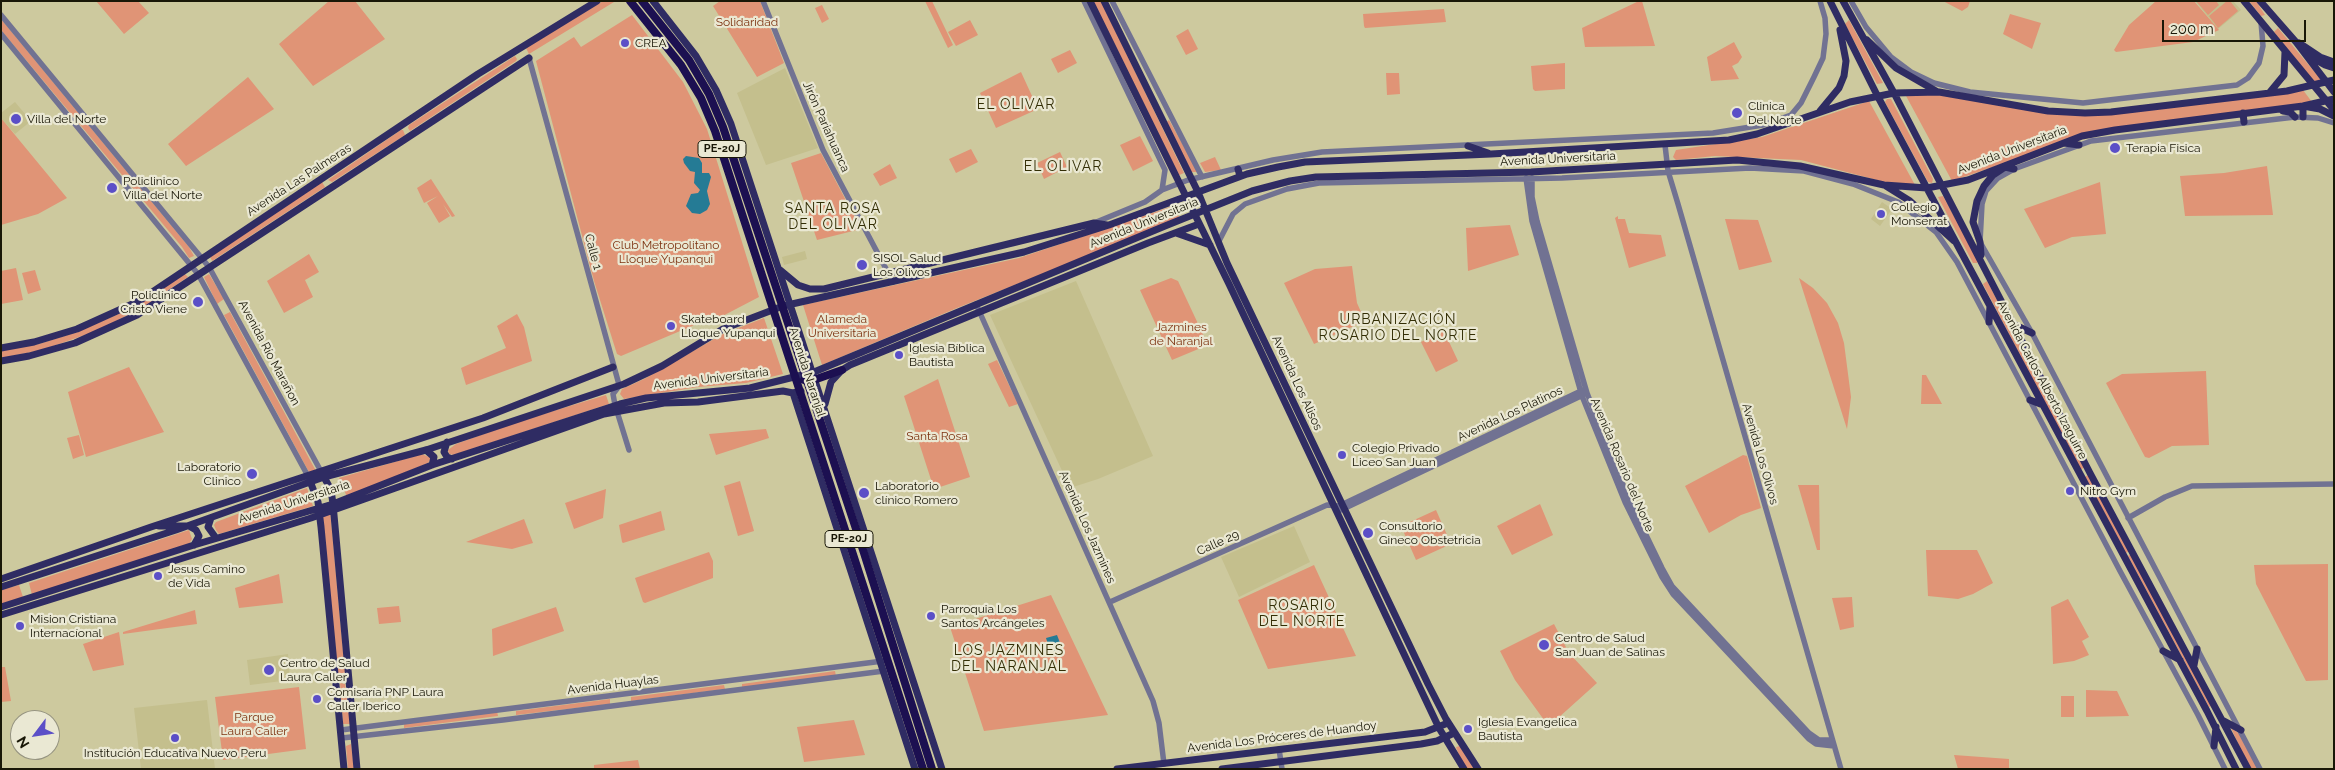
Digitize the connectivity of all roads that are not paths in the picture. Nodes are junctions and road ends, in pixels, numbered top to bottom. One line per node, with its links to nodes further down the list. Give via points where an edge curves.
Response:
1 (596, 1): 85 (main road, Avenida Las Palmeras, via 478,74)
2 (630, 1): 101 (highway, Avenida Naranjal / PE-20J, via 681,65 701,98)
3 (642, 1): 99 (highway, Avenida Naranjal / PE-20J, via 677,44 709,94)
4 (653, 1): 90 (main road, Avenida Naranjal, via 696,56 720,98 741,150)
5 (763, 1): 93 (street, Jirón Pariahuanca, via 822,150)
6 (1084, 1): 66 (street, Avenida Universitaria, via 1162,164 1165,178)
7 (1090, 1): 62 (main road, Avenida Los Alisos)
8 (1104, 1): 60 (main road, Avenida Los Alisos)
9 (1112, 1): 58 (street)
10 (1820, 1): 44 (street, via 1825,18 1825,49)
11 (1830, 1): 15 (main road, Avenida Carlos Alberto Izaguirre)
12 (2244, 1): 18 (main road)
13 (2260, 1): 17 (main road)
14 (1846, 2): 15 (main road, via 1836,3); 18 (street, via 1891,57 1934,83 1970,92 2083,104 2222,88 2243,82 2252,74 2262,56); 21 (main road, Avenida Carlos Alberto Izaguirre)
15 (1834, 8): 34 (main road, Avenida Carlos Alberto Izaguirre); 40 (main road, via 1843,37 1844,76 1839,88)
16 (1, 15): 85 (street, Avenida Río Marañon)
17 (2271, 15): 18 (main road); 19 (main road)
18 (2261, 22): 20 (main road)
19 (2278, 23): 20 (main road); 23 (main road)
20 (2268, 31): 24 (main road)
21 (1860, 33): 30 (main road, Avenida Carlos Alberto Izaguirre); 31 (main road, via 1896,68)
22 (1, 34): 88 (street, Avenida Río Marañon)
23 (2298, 45): 26 (main road); 27 (main road, via 2318,62); 28 (main road)
24 (2285, 51): 29 (main road); 33 (main road, via 2284,75)
25 (529, 58): 89 (main road, Avenida Las Palmeras); 112 (street, Calle 1)
26 (2334, 62)
27 (2334, 68)
28 (2330, 81): 29 (main road, Avenida Universitaria); 32 (main road)
29 (2313, 86): 33 (main road, Avenida Universitaria); 36 (main road)
30 (1894, 92): 31 (main road, Avenida Universitaria); 34 (main road, Avenida Universitaria); 64 (main road, Avenida Carlos Alberto Izaguirre)
31 (1939, 92): 33 (main road, Avenida Universitaria, via 2072,113 2111,112)
32 (2334, 92)
33 (2269, 93)
34 (1878, 95): 40 (main road, Avenida Universitaria); 65 (main road, Avenida Carlos Alberto Izaguirre)
35 (2334, 99): 36 (main road, Avenida Universitaria)
36 (2326, 101): 37 (main road, Avenida Universitaria); 39 (main road)
37 (2303, 106): 38 (main road, Avenida Universitaria); 42 (main road); 43 (main road)
38 (2273, 110): 41 (main road, Avenida Universitaria); 43 (main road)
39 (2334, 110)
40 (1820, 111): 44 (main road, Avenida Universitaria)
41 (2243, 114): 45 (main road); 47 (main road, Avenida Universitaria, via 2115,130)
42 (2334, 116)
43 (2299, 117): 45 (street, Avenida Universitaria); 46 (street, Avenida Universitaria)
44 (1793, 118): 48 (main road, Avenida Universitaria, via 1743,138); 50 (street, Avenida Universitaria, via 1736,131)
45 (2244, 122): 49 (street, Avenida Universitaria, via 2136,134)
46 (2334, 123)
47 (2062, 142): 49 (main road); 55 (main road, Avenida Universitaria)
48 (1665, 145): 52 (main road, Avenida Universitaria); 54 (street, Avenida Los Olivos)
49 (2079, 145): 56 (street, Avenida Universitaria)
50 (1468, 146): 51 (street, Avenida Universitaria); 52 (main road)
51 (1349, 150): 53 (main road); 57 (street, Avenida Universitaria, via 1273,160)
52 (1491, 154): 53 (main road, Avenida Universitaria)
53 (1350, 160): 57 (main road, Avenida Universitaria, via 1305,162)
54 (1668, 167): 59 (street, Avenida Universitaria); 61 (main road, Avenida Universitaria, via 1737,160 1800,166); 68 (main road, Avenida Universitaria, via 1316,177); 178 (street, Avenida Los Olivos)
55 (2005, 167): 56 (main road); 64 (main road, Avenida Universitaria); 81 (main road, via 1988,180 1977,200 1974,222)
56 (2014, 169): 81 (street, Avenida Universitaria, via 1998,178 1986,192 1982,204)
57 (1239, 173): 58 (street, Avenida Universitaria); 67 (main road, Avenida Universitaria)
58 (1202, 177): 60 (street, Avenida Universitaria)
59 (1529, 178): 70 (street, Avenida Universitaria, via 1319,183 1288,189); 118 (street, Avenida Rosario del Norte, via 1532,221)
60 (1192, 179): 62 (street, Avenida Universitaria); 67 (main road, Avenida Los Alisos)
61 (1853, 181): 63 (main road, Avenida Universitaria); 73 (street, Avenida Universitaria, via 1893,199)
62 (1178, 184): 66 (street, Avenida Universitaria); 69 (main road, Avenida Los Alisos)
63 (1884, 185): 65 (main road, Avenida Universitaria); 74 (main road, via 1910,201)
64 (1941, 185): 65 (main road, Avenida Universitaria); 79 (main road, Avenida Carlos Alberto Izaguirre)
65 (1927, 188): 83 (main road, Avenida Carlos Alberto Izaguirre)
66 (1162, 190): 75 (street, Avenida Universitaria, via 1145,202)
67 (1198, 192): 69 (main road, Avenida Universitaria); 71 (main road, Avenida Los Alisos)
68 (1242, 195): 70 (main road); 71 (main road, Avenida Universitaria)
69 (1185, 196): 72 (main road, Avenida Los Alisos); 77 (main road, Avenida Universitaria)
70 (1245, 204): 80 (street, Avenida Universitaria, via 1233,214)
71 (1207, 210): 72 (main road, Avenida Universitaria); 80 (main road, Avenida Los Alisos)
72 (1194, 215): 76 (main road, Avenida Los Alisos); 82 (main road, Avenida Universitaria)
73 (1922, 220): 74 (main road); 105 (street, Avenida Carlos Alberto Izaguirre, via 1936,232 1958,262)
74 (1931, 221): 83 (main road)
75 (1094, 223): 77 (main road); 93 (main road, Avenida Universitaria)
76 (1199, 224): 78 (main road, Avenida Universitaria); 84 (main road, Avenida Los Alisos)
77 (1109, 225): 95 (main road, Avenida Universitaria, via 1024,252)
78 (1176, 233): 84 (main road); 86 (main road, Avenida Universitaria)
79 (1967, 233): 81 (main road); 87 (main road, Avenida Carlos Alberto Izaguirre)
80 (1219, 241): 98 (main road, Avenida Los Alisos)
81 (1980, 242): 87 (main road); 108 (street, Avenida Carlos Alberto Izaguirre)
82 (1123, 243): 86 (main road); 97 (main road, Avenida Universitaria)
83 (1958, 245): 91 (main road, Avenida Carlos Alberto Izaguirre)
84 (1210, 246): 98 (main road, Avenida Los Alisos)
85 (202, 258): 88 (main road, Avenida Las Palmeras); 89 (street, Avenida Río Marañon)
86 (1109, 259): 103 (main road, Avenida Universitaria)
87 (1982, 260): 91 (main road, via 1978,267); 94 (main road, Avenida Carlos Alberto Izaguirre)
88 (191, 266): 92 (street, Avenida Río Marañon); 110 (main road, Avenida Las Palmeras, via 139,301 98,321 56,336)
89 (209, 267): 92 (main road, Avenida Las Palmeras); 135 (street, Avenida Río Marañon)
90 (778, 268): 93 (main road, Avenida Universitaria, via 798,285 816,290); 99 (main road, Avenida Naranjal)
91 (1970, 268): 96 (main road, Avenida Carlos Alberto Izaguirre)
92 (198, 274): 111 (main road, Avenida Las Palmeras, via 137,314 93,336 54,350); 137 (street, Avenida Río Marañon)
93 (889, 274): 95 (street, Jirón Pariahuanca)
94 (1991, 277): 96 (main road, via 1982,278); 106 (main road, Avenida Carlos Alberto Izaguirre)
95 (893, 282): 99 (main road, Avenida Universitaria)
96 (1979, 284): 100 (main road, Avenida Carlos Alberto Izaguirre)
97 (976, 304): 103 (street, Avenida Los Jazmines); 107 (main road, Avenida Universitaria)
98 (1243, 304): 102 (main road, Avenida Los Alisos); 104 (main road, Avenida Los Alisos)
99 (787, 305): 101 (main road, Avenida Universitaria); 115 (highway, Avenida Naranjal / PE-20J)
100 (1990, 306): 105 (main road); 121 (main road, Avenida Carlos Alberto Izaguirre)
101 (775, 308): 114 (highway, Avenida Naranjal / PE-20J); 116 (main road, Avenida Universitaria, via 723,329 662,366)
102 (1250, 311): 104 (main road); 141 (main road, Avenida Los Alisos)
103 (980, 313): 109 (main road, Avenida Universitaria); 156 (street, Avenida Los Jazmines)
104 (1243, 314): 143 (main road, Avenida Los Alisos)
105 (1989, 322): 120 (street, Avenida Carlos Alberto Izaguirre)
106 (2014, 324): 108 (main road); 134 (main road, Avenida Carlos Alberto Izaguirre)
107 (918, 328): 109 (main road); 115 (main road, Avenida Universitaria)
108 (2032, 333): 146 (street, Avenida Carlos Alberto Izaguirre)
109 (921, 336): 113 (main road, Avenida Universitaria)
110 (1, 348)
111 (1, 361)
112 (614, 367): 116 (street, Calle 1); 129 (main road, Avenida Universitaria)
113 (842, 370): 115 (highway); 122 (main road, via 831,382)
114 (797, 377): 115 (highway); 117 (highway, Avenida Naranjal / PE-20J); 123 (main road, Avenida Universitaria, via 750,388 646,398)
115 (811, 377): 122 (main road, Avenida Naranjal); 187 (highway, Avenida Naranjal / PE-20J)
116 (619, 386): 123 (street, Calle 1, via 614,394); 126 (main road, Avenida Universitaria)
117 (802, 391): 119 (main road, Avenida Universitaria); 124 (highway, Avenida Naranjal / PE-20J)
118 (1584, 392): 141 (street, Avenida Los Platinos); 178 (street, Avenida Rosario del Norte, via 1629,500 1672,586 1809,733 1819,740)
119 (793, 393): 123 (main road, Avenida Universitaria, via 783,391); 125 (main road, Avenida Naranjal)
120 (2030, 400): 121 (main road); 160 (street, Avenida Carlos Alberto Izaguirre)
121 (2044, 405): 138 (main road, Avenida Carlos Alberto Izaguirre)
122 (825, 407): 188 (main road, Avenida Naranjal)
123 (615, 408): 128 (street); 130 (main road, Avenida Universitaria); 133 (main road, Avenida Universitaria)
124 (807, 408): 125 (highway); 161 (highway, Avenida Naranjal / PE-20J)
125 (799, 411): 161 (main road, Avenida Naranjal)
126 (447, 442): 127 (main road, Avenida Universitaria); 130 (main road, via 444,452)
127 (426, 450): 129 (main road, Avenida Universitaria); 132 (main road, via 434,457)
128 (629, 450)
129 (377, 458): 135 (main road, Avenida Universitaria)
130 (452, 458): 131 (main road, Avenida Universitaria)
131 (441, 462): 132 (main road, Avenida Universitaria); 133 (main road)
132 (432, 465): 139 (main road, Avenida Universitaria)
133 (444, 471): 136 (main road, Avenida Universitaria)
134 (2090, 473): 138 (main road, via 2083,472); 163 (main road, Avenida Carlos Alberto Izaguirre)
135 (322, 474): 137 (main road, Avenida Universitaria); 142 (main road, Avenida Río Marañon, via 331,490)
136 (428, 476): 139 (main road); 142 (main road, Avenida Universitaria)
137 (309, 478): 144 (main road, Avenida Río Marañon); 145 (main road, Avenida Universitaria); 148 (main road, Avenida Universitaria)
138 (2082, 478): 162 (main road, Avenida Carlos Alberto Izaguirre)
139 (394, 479): 142 (main road, Avenida Universitaria)
140 (2334, 484): 146 (street, via 2192,486)
141 (1343, 506): 143 (street, Avenida Los Platinos); 154 (main road, Avenida Los Alisos)
142 (333, 507): 144 (main road, Avenida Universitaria); 170 (main road, Avenida Río Marañon)
143 (1336, 509): 155 (main road, Avenida Los Alisos); 156 (street, Calle 29, via 1327,505)
144 (319, 512): 147 (main road, Avenida Universitaria); 172 (main road, Avenida Río Marañon)
145 (211, 518): 149 (main road, Avenida Universitaria); 150 (main road, via 208,527)
146 (2128, 518): 159 (street, Avenida Carlos Alberto Izaguirre)
147 (274, 524): 150 (main road, Avenida Universitaria); 158 (main road, Avenida Universitaria)
148 (152, 526): 149 (main road); 152 (main road, Avenida Universitaria)
149 (189, 526): 151 (main road, via 198,532); 153 (main road, Avenida Universitaria)
150 (216, 538): 151 (main road, Avenida Universitaria)
151 (194, 545): 157 (main road, Avenida Universitaria)
152 (1, 579)
153 (1, 587)
154 (1385, 593): 155 (main road); 168 (main road, Avenida Los Alisos)
155 (1377, 596): 171 (main road, Avenida Los Alisos)
156 (1110, 602): 181 (street, Avenida Los Jazmines, via 1153,701)
157 (1, 607)
158 (1, 615)
159 (2198, 649): 163 (main road); 173 (street, Avenida Carlos Alberto Izaguirre)
160 (2163, 651): 162 (main road); 179 (street, Avenida Carlos Alberto Izaguirre)
161 (884, 661): 164 (main road, Avenida Naranjal); 170 (street, Avenida Huaylas); 186 (highway, Avenida Naranjal / PE-20J)
162 (2180, 661): 166 (main road, Avenida Carlos Alberto Izaguirre)
163 (2194, 665): 165 (main road, Avenida Carlos Alberto Izaguirre)
164 (884, 671): 175 (street, Avenida Huaylas); 185 (main road, Avenida Naranjal)
165 (2217, 708): 166 (main road, via 2212,712); 167 (main road, Avenida Carlos Alberto Izaguirre)
166 (2208, 710): 169 (main road, Avenida Carlos Alberto Izaguirre)
167 (2224, 721): 173 (main road); 196 (main road, Avenida Carlos Alberto Izaguirre)
168 (1448, 723): 171 (main road, Avenida Los Próceres de Huandoy); 174 (main road, Avenida Los Alisos)
169 (2216, 726): 179 (main road); 195 (main road, Avenida Carlos Alberto Izaguirre)
170 (353, 728): 172 (street, Avenida Huaylas); 175 (main road, Avenida Río Marañon)
171 (1439, 728): 177 (main road, Avenida Los Alisos); 180 (main road, Avenida Los Próceres de Huandoy)
172 (341, 730): 176 (main road, Avenida Río Marañon)
173 (2241, 730): 197 (street, Avenida Carlos Alberto Izaguirre)
174 (1454, 733): 177 (main road, Avenida Los Próceres de Huandoy); 192 (main road, Avenida Los Alisos)
175 (354, 737): 176 (street, Avenida Huaylas); 184 (main road, Avenida Río Marañon)
176 (342, 738): 183 (main road, Avenida Río Marañon)
177 (1444, 738): 182 (main road, Avenida Los Próceres de Huandoy); 191 (main road, Avenida Los Alisos)
178 (1833, 743): 193 (street, Avenida Los Olivos)
179 (2214, 746): 194 (street, Avenida Carlos Alberto Izaguirre)
180 (1279, 749): 181 (main road, Avenida Los Próceres de Huandoy); 182 (street)
181 (1164, 764): 189 (main road, Avenida Los Próceres de Huandoy)
182 (1282, 765): 190 (main road, Avenida Los Próceres de Huandoy)
183 (344, 769)
184 (357, 769)
185 (914, 769)
186 (923, 769)
187 (932, 769)
188 (942, 769)
189 (1117, 769)
190 (1222, 769)
191 (1464, 769)
192 (1478, 769)
193 (1841, 769)
194 (2225, 769)
195 (2236, 769)
196 (2248, 769)
197 (2260, 769)

